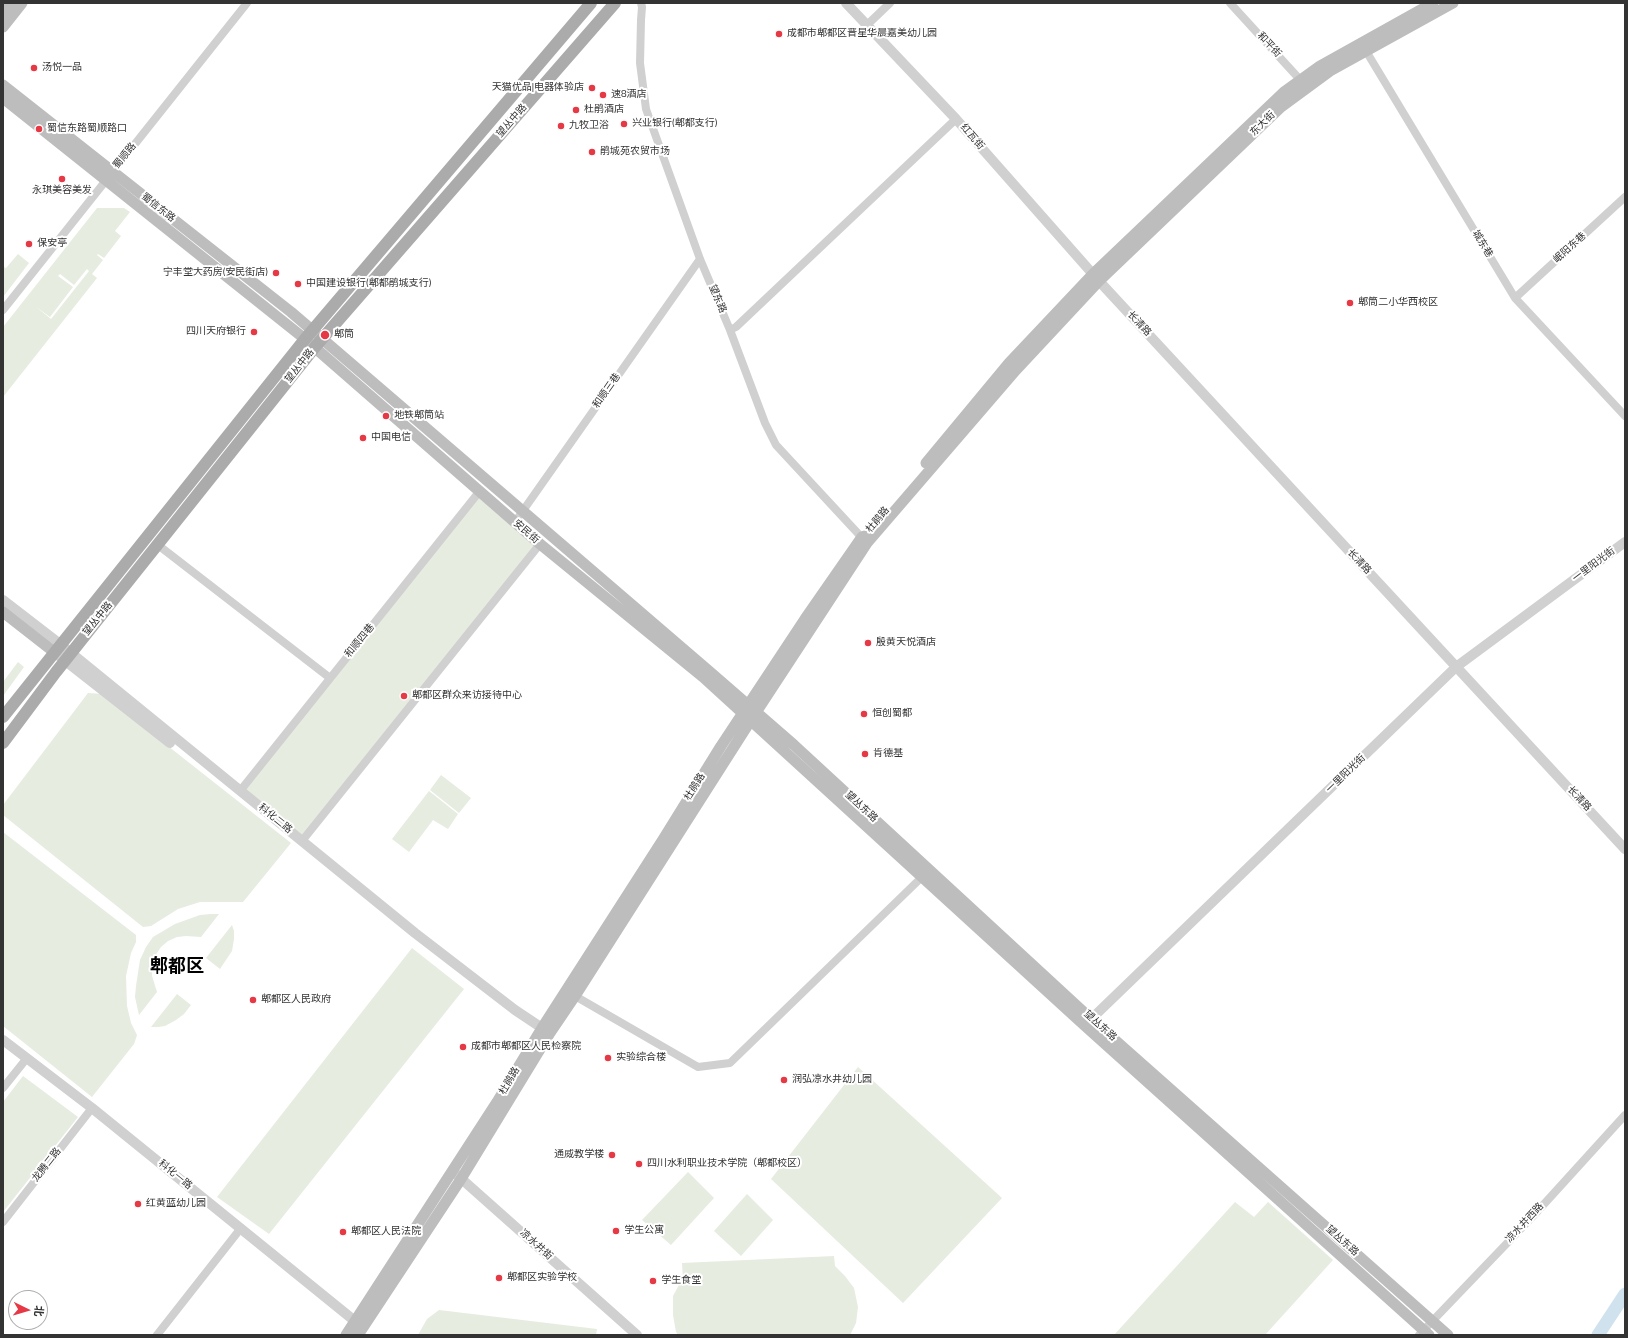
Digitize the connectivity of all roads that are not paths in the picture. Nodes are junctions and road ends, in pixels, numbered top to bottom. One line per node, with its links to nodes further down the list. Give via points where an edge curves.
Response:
1 (11, 3): 13 (main road)
2 (22, 3): 16 (main road)
3 (247, 3): 22 (street, 蜀顺路)
4 (591, 3): 29 (main road, 望丛中路)
5 (615, 3): 30 (main road, 望丛中路)
6 (641, 3): 14 (street, 望东路)
7 (648, 3): 14 (street, 望东路)
8 (846, 3): 15 (street, 红瓦街)
9 (890, 3): 15 (street)
10 (1230, 3): 18 (street, 和平街)
11 (1433, 3): 18 (main road, 东大街, via 1320,66)
12 (1453, 3): 17 (main road, 东大街)
13 (3, 14)
14 (641, 20): 24 (street, 望东路, via 640,63 646,109)
15 (867, 25): 21 (street, 红瓦街)
16 (3, 27)
17 (1366, 51): 18 (main road, 东大街); 26 (street, 城东巷)
18 (1304, 84): 25 (main road, 东大街)
19 (3, 85): 22 (main road, 蜀信东路)
20 (3, 98): 22 (main road, 蜀信东路)
21 (956, 118): 25 (street, 红瓦街); 28 (street)
22 (109, 176): 27 (street, 蜀顺路); 29 (main road, 蜀信东路)
23 (1625, 197): 26 (street, 岷阳东巷)
24 (700, 259): 28 (street, 望东路); 33 (street, 和顺三巷)
25 (1096, 278): 35 (main road, 杜鹃路); 43 (street, 长清路)
26 (1515, 298): 31 (street, 城东巷)
27 (3, 310)
28 (730, 330): 35 (street, 望东路, via 765,423 776,445)
29 (309, 335): 30 (main road, 安民街); 41 (main road, 望丛中路)
30 (318, 343): 32 (main road, 安民街); 33 (main road, 安民街); 38 (main road, 望丛中路)
31 (1625, 416)
32 (479, 492): 34 (main road, 安民街); 44 (street, 和顺四巷)
33 (523, 511): 34 (street, 和顺三巷); 45 (main road, 安民街)
34 (515, 522): 37 (main road, 安民街)
35 (864, 540): 45 (main road, 杜鹃路)
36 (1625, 542): 43 (street, 一里阳光街)
37 (540, 544): 45 (main road, 安民街); 49 (street)
38 (158, 545): 42 (main road, 望丛中路); 44 (street)
39 (3, 600): 41 (street, 科化二路)
40 (3, 612): 41 (main road)
41 (57, 648): 42 (street, 科化二路); 46 (main road, 望丛中路)
42 (68, 657): 47 (main road, 望丛中路); 48 (street, 科化二路); 54 (street, via 511,1015)
43 (1456, 667): 50 (street, 长清路); 53 (street, 一里阳光街)
44 (330, 678): 48 (street, 和顺四巷)
45 (750, 712): 51 (main road, 望丛东路); 52 (main road, 杜鹃路); 53 (main road, 望丛东路, via 812,761); 54 (main road, 杜鹃路)
46 (3, 717)
47 (3, 743)
48 (240, 791): 49 (street, 科化二路)
49 (302, 841): 54 (street, 科化二路, via 415,933)
50 (1625, 849)
51 (922, 877): 52 (street, via 730,1064 698,1067); 53 (main road, 望丛东路)
52 (575, 996): 54 (main road, 杜鹃路)
53 (1088, 1022): 63 (main road, 望丛东路); 65 (main road, 望丛东路)
54 (544, 1031): 60 (main road, 杜鹃路)
55 (3, 1040): 56 (street, 科化一路)
56 (27, 1058): 57 (street); 58 (street, 科化一路)
57 (3, 1088)
58 (92, 1108): 61 (street, 龙腾二路); 62 (street, 科化一路)
59 (1625, 1115): 63 (street, 凉水井西路)
60 (457, 1175): 64 (main road, 杜鹃路); 68 (street, 凉水井街)
61 (3, 1222)
62 (241, 1228): 64 (street, 科化一路); 66 (street)
63 (1433, 1321): 65 (street, 凉水井西路); 69 (main road, 望丛东路)
64 (359, 1327): 67 (main road, 杜鹃路)
65 (1424, 1334)
66 (158, 1335)
67 (346, 1335)
68 (637, 1335)
69 (1448, 1335)

